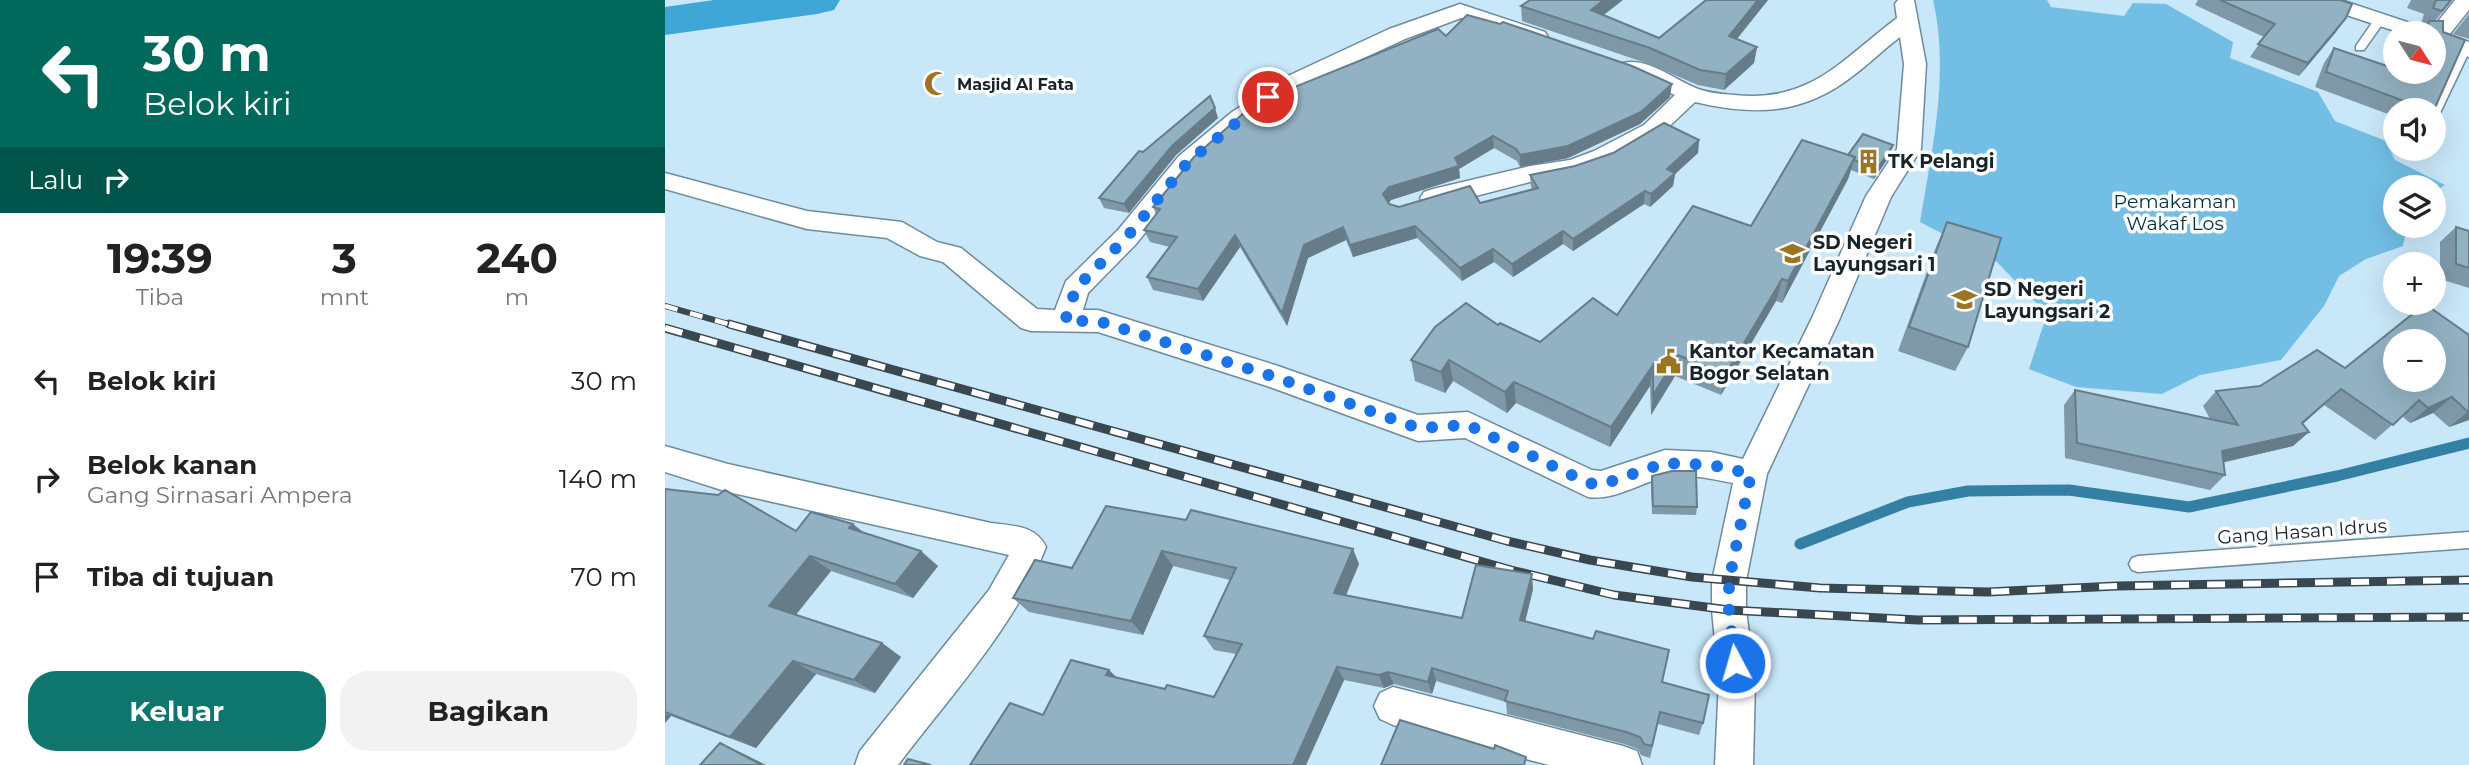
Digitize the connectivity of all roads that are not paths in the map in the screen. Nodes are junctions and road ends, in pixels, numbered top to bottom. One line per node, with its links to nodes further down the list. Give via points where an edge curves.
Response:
1 (2320, 0): 5 (street)
2 (2466, 0): 7 (street)
3 (1454, 5): 9 (street); 17 (street, via 1434,22 1298,80 1240,117 1188,162 1127,237 1076,288)
4 (1907, 10): 13 (street, via 1847,70 1808,95 1758,105); 19 (street, via 1916,64 1909,149 1879,196)
5 (2380, 19): 6 (street); 10 (lane)
6 (2386, 21)
7 (2446, 21)
8 (2447, 42): 11 (street)
9 (1554, 43)
10 (2360, 48)
11 (2467, 49): 14 (lane)
12 (1610, 61): 13 (street)
13 (1690, 94): 16 (street, via 1652,130 1603,157 1574,168)
14 (2442, 98)
15 (665, 181): 17 (street, via 807,220 893,229 952,256 1031,320)
16 (1413, 204)
17 (1065, 321): 19 (street, via 1098,321 1418,428 1468,425 1588,483 1601,485 1665,463 1711,465)
18 (665, 460): 23 (street, via 1028,547 1027,557 1001,601)
19 (1751, 474): 25 (street, via 1729,581 1737,681)
20 (2469, 540): 21 (lane, Gang Hasan Idrus)
21 (2138, 564)
22 (1393, 706): 24 (street)
23 (874, 765)
24 (1623, 765)
25 (1734, 765)

